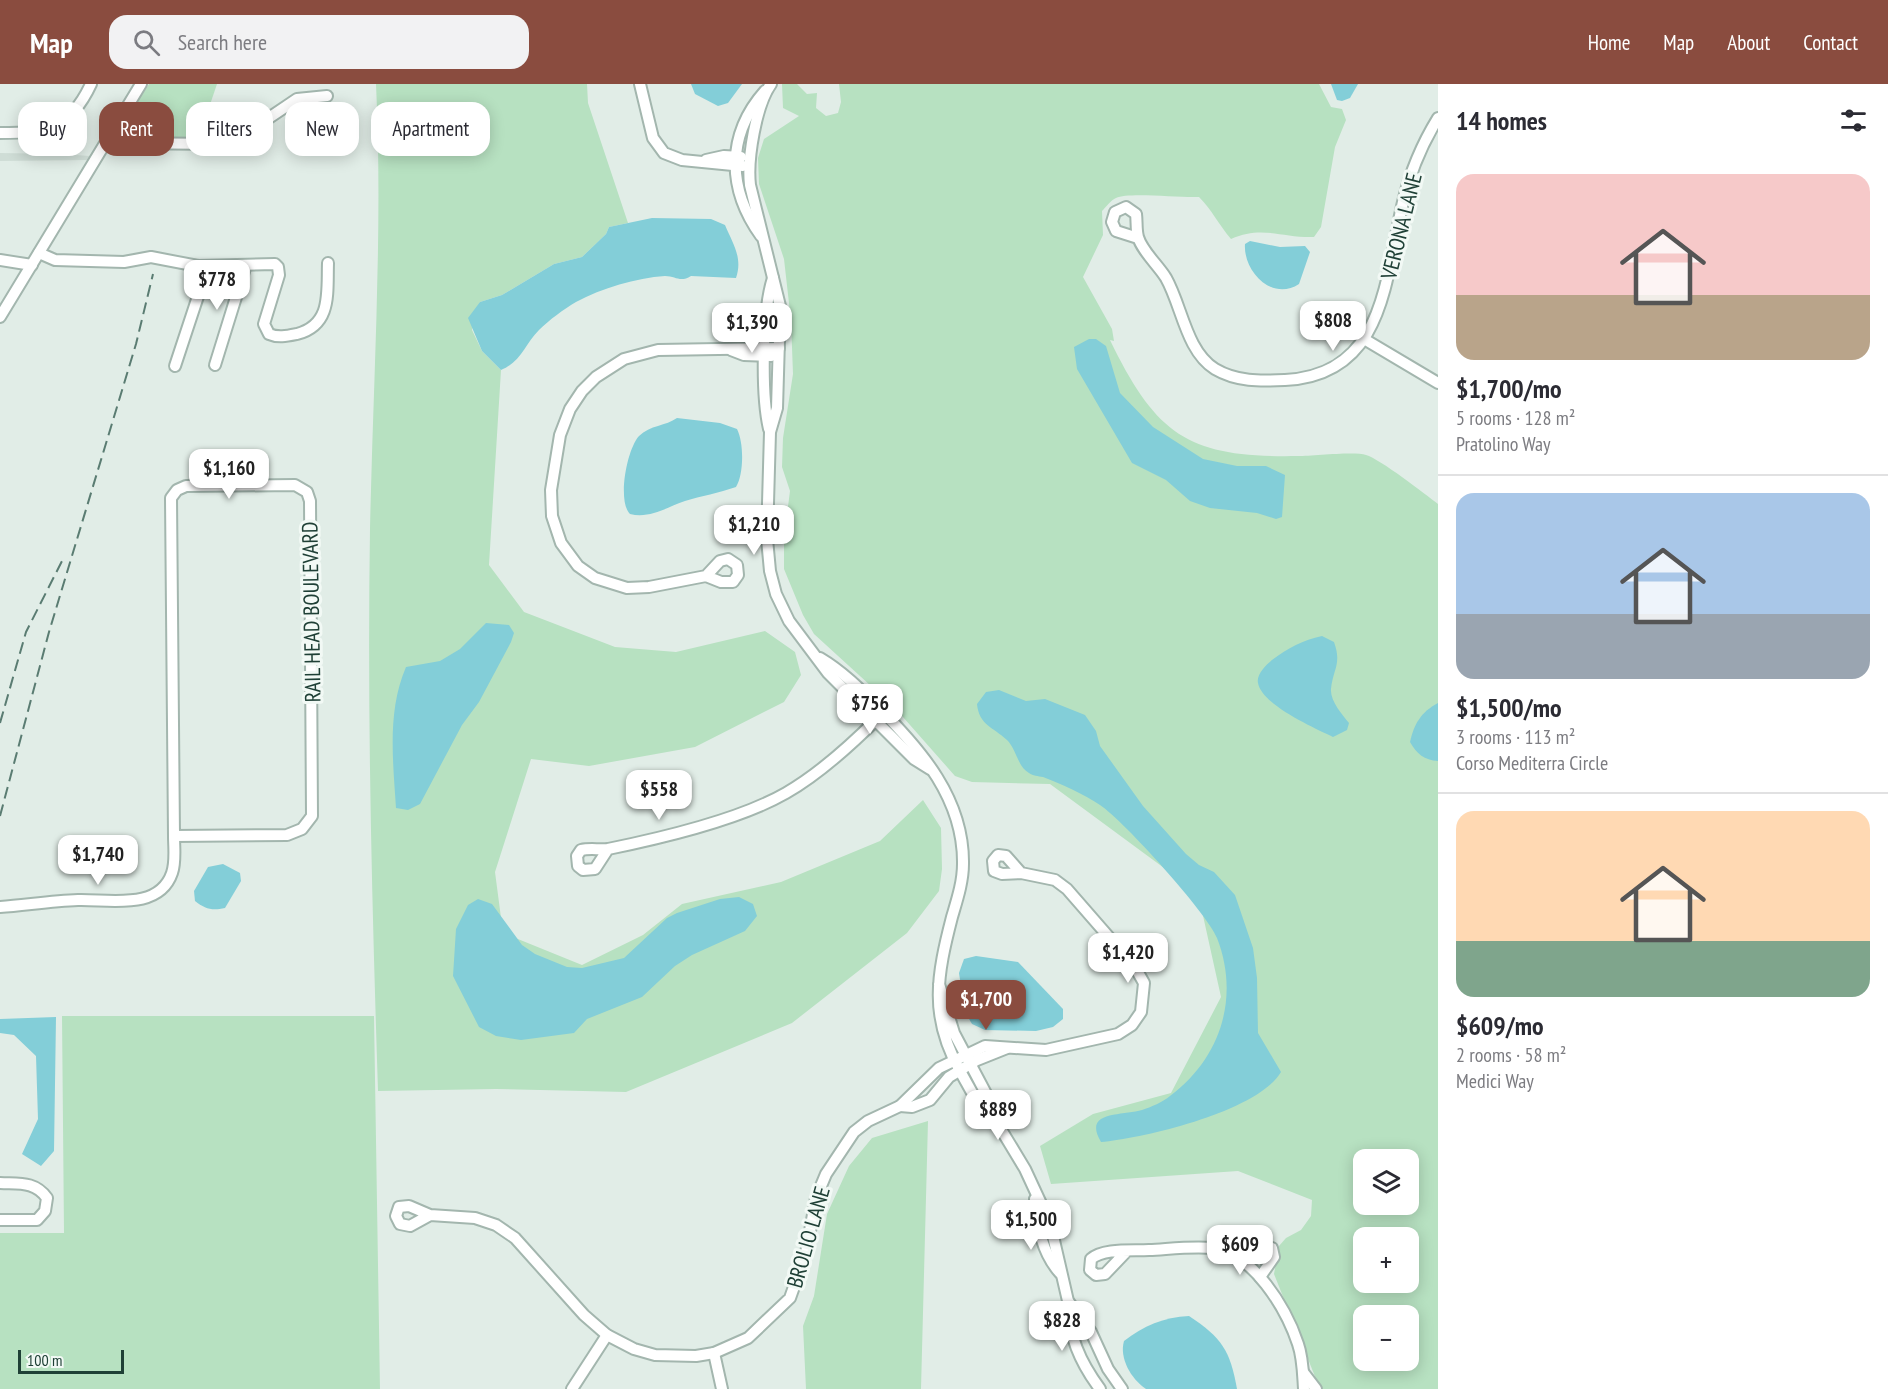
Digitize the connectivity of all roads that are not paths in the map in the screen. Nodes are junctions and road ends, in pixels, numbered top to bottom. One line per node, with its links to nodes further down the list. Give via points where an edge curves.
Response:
1 (91, 84): 8 (street, via 73,113 50,129)
2 (141, 84): 6 (street)
3 (640, 84): 11 (street, via 653,138 660,150 675,158 706,160 718,165)
4 (770, 86): 11 (street, via 746,117); 12 (street)
5 (327, 96): 9 (street, via 297,99 251,130 219,144)
6 (130, 102)
7 (1438, 118): 23 (street, VERONA LANE, via 1418,157 1404,198 1386,286)
8 (0, 133)
9 (174, 144)
10 (99, 152): 15 (street)
11 (737, 161): 12 (street); 13 (street, via 741,202)
12 (749, 161): 13 (street)
13 (763, 238): 21 (street)
14 (1138, 238): 23 (street, VERONA LANE, via 1166,278 1197,350 1224,374 1251,380 1314,377 1346,360)
15 (39, 254): 18 (street); 20 (street, via 55,260 123,262 151,257)
16 (0, 260): 18 (street)
17 (328, 263): 19 (street, via 326,307 321,320 307,331 282,336 269,333 264,324 278,267)
18 (32, 265): 22 (street)
19 (246, 265): 20 (street); 26 (street)
20 (207, 266): 27 (street)
21 (773, 278): 24 (street, via 767,305); 25 (street, via 780,306)
22 (0, 317)
23 (1364, 339): 28 (street)
24 (766, 352): 25 (street); 29 (street, via 765,408); 30 (street, via 744,355 730,350 675,349 624,359 596,377 575,400 566,418 551,490 552,516 561,543 578,566 616,586 638,588)
25 (779, 352): 29 (street, via 777,408)
26 (215, 365)
27 (175, 366)
28 (1438, 383)
29 (770, 432): 31 (street, via 770,571 789,621)
30 (706, 576)
31 (818, 657): 32 (street, via 838,669); 33 (street)
32 (880, 710): 33 (street); 34 (street, via 922,752)
33 (871, 719): 34 (street); 36 (street, via 818,772 786,793 751,809)
34 (930, 769): 39 (street, via 951,803 963,863)
35 (174, 836): 35 (street, RAIL HEAD BOULEVARD, via 171,498 186,486 300,486 310,501 312,816 302,829 287,835); 38 (street, RAIL HEAD BOULEVARD, via 170,879 146,898)
36 (608, 849)
37 (1022, 873): 40 (street, via 1054,880 1067,889 1135,967 1144,983 1141,1012 1118,1034 1046,1050 991,1045)
38 (0, 907)
39 (939, 984): 40 (street, via 954,1033); 41 (street, via 938,1014)
40 (968, 1059): 41 (street, BROLIO LANE); 42 (street, BROLIO LANE); 44 (street)
41 (954, 1060): 42 (street); 43 (street, BROLIO LANE, via 929,1075)
42 (960, 1071): 43 (street, BROLIO LANE, via 944,1082 930,1100 912,1107); 44 (street, via 983,1113)
43 (900, 1106): 53 (street, BROLIO LANE, via 868,1121 839,1152 816,1198 806,1253 790,1298 748,1338)
44 (999, 1126): 51 (street, via 1025,1169 1056,1239)
45 (0, 1183): 47 (street, via 32,1184 47,1198 45,1211 37,1220)
46 (430, 1215): 52 (street, BROLIO LANE, via 475,1218 496,1225 515,1238)
47 (0, 1220)
48 (1126, 1252): 49 (street, via 1214,1248)
49 (1241, 1259): 50 (street); 50 (street, via 1258,1245 1272,1248 1274,1257)
50 (1260, 1277): 54 (street, via 1292,1329)
51 (1068, 1301): 55 (street, via 1091,1332); 58 (street, via 1070,1332 1076,1349)
52 (607, 1335): 53 (street, BROLIO LANE, via 655,1355); 56 (street)
53 (714, 1353): 57 (street)
54 (1303, 1372): 59 (street); 60 (street)
55 (1116, 1387)
56 (572, 1389)
57 (722, 1389)
58 (1100, 1389)
59 (1304, 1389)
60 (1316, 1389)

